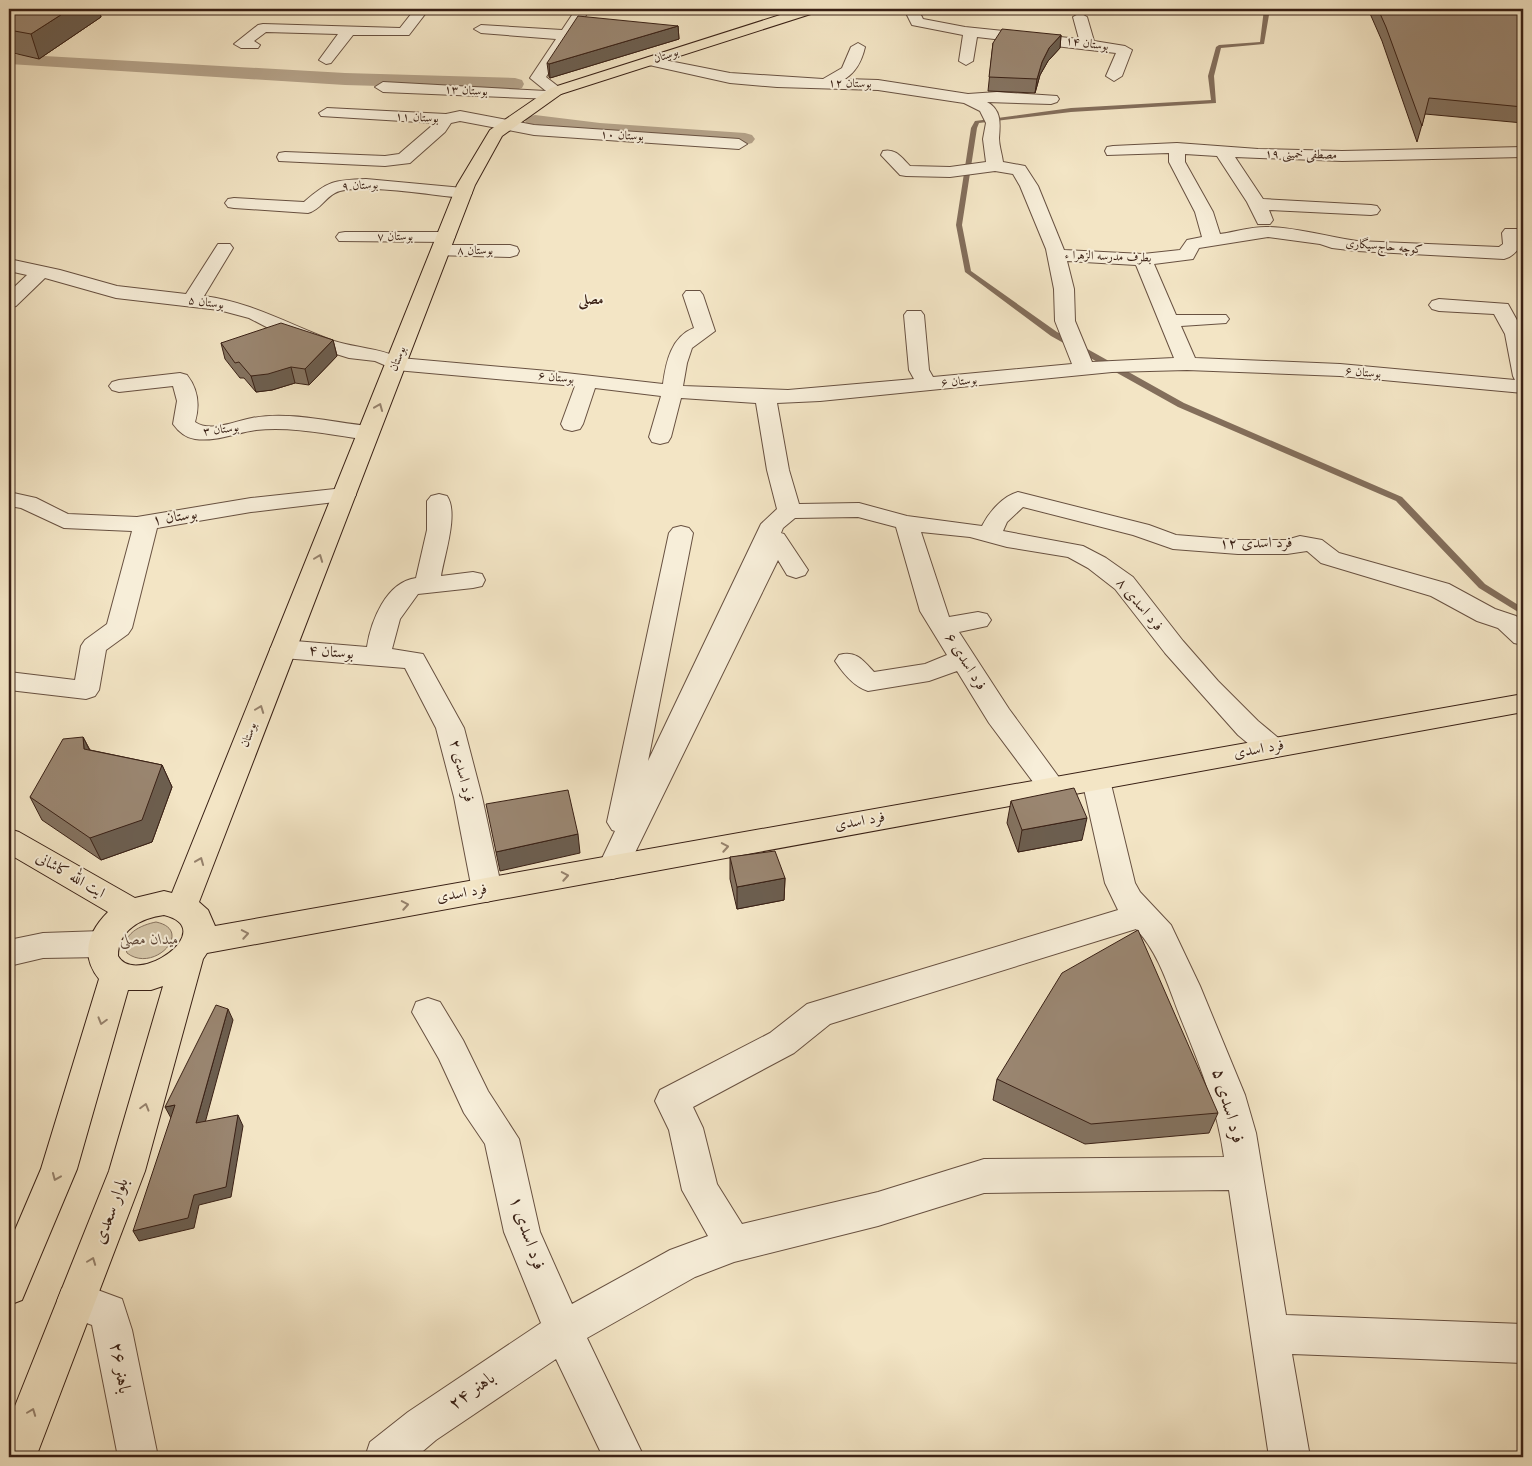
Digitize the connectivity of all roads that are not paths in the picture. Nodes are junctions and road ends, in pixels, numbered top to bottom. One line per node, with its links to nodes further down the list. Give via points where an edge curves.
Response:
1 (422, 9): 7 (street, via 404,32)
2 (582, 9): 9 (street)
3 (812, 9): 14 (main road, بوستان)
4 (911, 9): 8 (street, بوستان ۱۴, via 917,22)
5 (1080, 17): 10 (street)
6 (481, 29): 9 (street)
7 (349, 30): 11 (street, via 262,28 241,44); 13 (street)
8 (971, 32): 10 (street, بوستان ۱۴); 15 (street)
9 (566, 35): 19 (street, via 538,78)
10 (1088, 44): 16 (street, بوستان ۱۴, via 1125,50)
11 (253, 46)
12 (858, 47): 17 (street, via 855,62 843,76)
13 (326, 60)
14 (649, 61): 17 (street, ۱۲ بوستان, via 730,78); 19 (main road, بوستان)
15 (966, 61)
16 (1114, 76)
17 (824, 84): 20 (street, ۱۲ بوستان, via 878,85)
18 (383, 87): 19 (street, بوستان ۱۳)
19 (552, 94): 24 (main road, بوستان)
20 (968, 99): 21 (street, ۱۲ بوستان); 32 (street, via 986,108 994,123 991,139)
21 (1051, 99)
22 (327, 113): 23 (street, بوستان ۱۱)
23 (446, 119): 24 (street, بوستان ۱۱, via 460,116); 31 (street, via 404,159)
24 (505, 126): 25 (street, بوستان ۱۰); 33 (main road, بوستان, via 496,133)
25 (739, 144)
26 (1177, 148): 27 (street, مصطفی خمینی ۱۹); 28 (street, مصطفی خمینی ۱۹); 40 (street, via 1177,162 1204,212)
27 (1114, 151)
28 (1223, 151): 29 (street, مصطفی خمینی ۱۹, via 1342,156); 35 (street)
29 (1523, 152)
30 (889, 155): 32 (street, via 906,171 950,172)
31 (286, 157)
32 (995, 166): 44 (street, via 1019,170)
33 (463, 193): 34 (street, بوستان ۹, via 366,184 329,189 308,208); 41 (main road, بوستان)
34 (234, 202)
35 (1257, 204): 36 (street); 37 (street)
36 (1371, 210)
37 (1268, 232): 38 (street, کوچه حاج‌سیگاری, via 1357,246 1504,253); 40 (street, کوچه حاج‌سیگاری)
38 (1517, 234)
39 (345, 237): 41 (street, بوستان ۷)
40 (1212, 239): 45 (street, بطرف مدرسه الزهرا ء, via 1192,244 1186,255)
41 (443, 244): 43 (street, بوستان ۸); 55 (main road, بوستان)
42 (224, 248): 49 (street)
43 (510, 251)
44 (1056, 255): 45 (street, بطرف مدرسه الزهرا ء); 57 (street, via 1064,289 1066,321)
45 (1143, 260): 54 (street)
46 (9, 265): 47 (street, بوستان ۵)
47 (41, 272): 49 (street, بوستان ۵, via 116,292); 50 (street)
48 (692, 295): 63 (street, via 706,332 695,334 681,349)
49 (192, 301): 55 (street, بوستان ۵, via 221,304 256,314 303,337 349,352 380,356)
50 (9, 302)
51 (1439, 305): 58 (street, via 1501,308 1514,334)
52 (914, 315): 60 (street, via 919,370)
53 (1219, 319): 54 (street)
54 (1168, 321): 56 (street)
55 (396, 364): 59 (street, بوستان ۶); 66 (main road, بوستان, one-way to 55)
56 (1187, 364): 57 (street, بوستان ۶); 62 (street, بوستان ۶, via 1340,370)
57 (1085, 370): 60 (street, بوستان ۶)
58 (1523, 376)
59 (587, 381): 63 (street, بوستان ۶); 65 (street)
60 (927, 385): 64 (street, بوستان ۶)
61 (119, 386): 66 (street, بوستان ۳, via 180,379 189,406 184,424 196,433 232,431 253,424 292,423)
62 (1523, 387)
63 (672, 391): 64 (street, بوستان ۶); 67 (street)
64 (766, 398): 71 (street, via 778,470)
65 (572, 424)
66 (368, 433): 68 (main road, بوستان)
67 (660, 437)
68 (344, 495): 72 (street, بوستان ۱, via 251,505); 82 (main road, بوستان, one-way to 68)
69 (9, 499): 72 (street, بوستان ۱, via 28,503 64,521)
70 (439, 501): 78 (street, via 439,530)
71 (789, 511): 73 (street, فرد اسدی ۸, via 859,510); 93 (street, via 773,524)
72 (146, 523): 87 (street, via 119,628 94,646 86,690)
73 (906, 523): 75 (street, فرد اسدی ۸); 80 (street, فرد اسدی ۶, via 934,611)
74 (681, 532): 93 (street)
75 (988, 535): 81 (street, فرد اسدی ۱۲, via 997,519 1018,499 1141,530 1173,542 1238,548 1287,547 1300,543 1314,545 1330,558 1440,590 1486,615); 89 (street, فرد اسدی ۸, via 1074,551 1124,583 1209,687)
76 (796, 570): 93 (street, via 776,539)
77 (472, 580): 78 (street)
78 (427, 586): 83 (street, via 410,587 390,609)
79 (978, 620): 80 (street)
80 (943, 626): 84 (street, فرد اسدی ۶)
81 (1518, 627)
82 (283, 649): 83 (street, بوستان ۴); 95 (main road, بوستان, one-way to 82)
83 (378, 657): 85 (street, بوستان ۴)
84 (962, 659): 86 (street, via 930,672 868,682); 91 (street, فرد اسدی ۶)
85 (414, 660): 94 (street, فرد اسدی ۲, via 450,728)
86 (848, 661)
87 (9, 681)
88 (1523, 702): 89 (main road, فرد اسدی)
89 (1272, 748): 90 (main road, فرد اسدی)
90 (1096, 780): 91 (main road, فرد اسدی); 97 (street, فرد اسدی ۵, via 1120,883 1128,900)
91 (1052, 788): 93 (main road, فرد اسدی, one-way to 91)
92 (9, 840): 96 (main road, ایت الله کاشانی)
93 (613, 867): 94 (main road, فرد اسدی, one-way to 93)
94 (487, 890): 99 (main road, فرد اسدی, one-way to 94)
95 (182, 906): 96 (main road, via 164,903); 99 (main road, via 198,920 200,931)
96 (132, 911): 98 (main road, via 108,932)
97 (1142, 915): 103 (street, فرد اسدی ۵, via 1160,934 1228,1095); 104 (street, via 819,1014 782,1043 672,1101 686,1128 700,1190)
98 (102, 944): 100 (street, via 51,945); 101 (main road, via 102,956)
99 (192, 950): 101 (main road, via 160,975 144,979); 106 (main road, بلوار سعدی, one-way to 99, via 127,1170)
100 (9, 953)
101 (116, 975): 105 (main road, one-way to 105, via 59,1169)
102 (428, 1012): 107 (street, فرد اسدی ۱, via 476,1102 501,1139 522,1232)
103 (1244, 1173): 104 (street, باهنر ۲۴, via 984,1176 878,1209); 108 (street, فرد اسدی ۵)
104 (734, 1244): 107 (street, باهنر ۲۴, via 683,1262)
105 (9, 1287)
106 (76, 1302): 110 (main road, بلوار سعدی, one-way to 106); 111 (street, باهنر ۲۶, via 108,1312)
107 (564, 1330): 112 (street, باهنر ۲۴, via 422,1426); 113 (street, فرد اسدی ۱)
108 (1270, 1334): 109 (street); 114 (street, فرد اسدی ۵)
109 (1523, 1344)
110 (15, 1457)
111 (138, 1457)
112 (385, 1457)
113 (624, 1457)
114 (1289, 1457)

